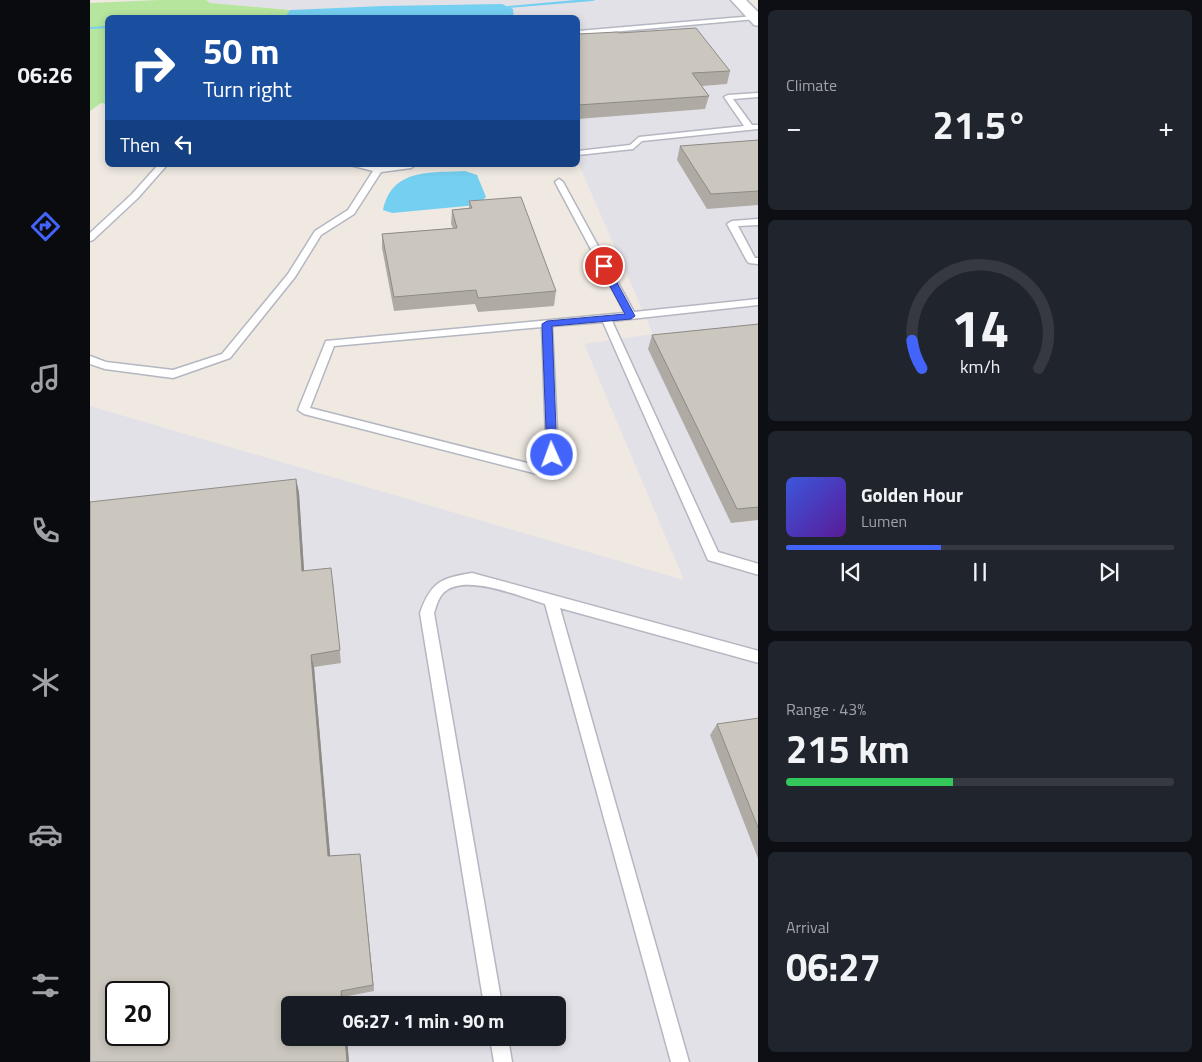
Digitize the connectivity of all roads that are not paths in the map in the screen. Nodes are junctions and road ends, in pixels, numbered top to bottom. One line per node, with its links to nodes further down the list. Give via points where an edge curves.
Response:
1 (738, 0): 2 (street)
2 (756, 20): 3 (lane)
3 (580, 33)
4 (758, 95): 5 (lane, via 728,97)
5 (749, 127): 6 (lane); 7 (lane, via 639,139 633,147)
6 (758, 127)
7 (580, 153)
8 (161, 167): 14 (lane, via 136,196)
9 (364, 167): 11 (lane)
10 (398, 167): 11 (lane)
11 (378, 170): 20 (lane, via 351,212 318,233 292,275 226,356 173,374)
12 (559, 182): 17 (lane)
13 (758, 222): 15 (lane, via 732,224 752,261)
14 (90, 238)
15 (758, 260)
16 (758, 302): 17 (lane)
17 (631, 316): 18 (lane)
18 (606, 318): 19 (lane); 21 (lane, via 713,556)
19 (547, 324): 19 (lane, via 330,343 304,410 553,474)
20 (90, 360)
21 (758, 570)
22 (551, 600): 23 (lane); 24 (lane, via 472,578 447,582 432,595 427,613); 27 (lane)
23 (758, 657)
24 (491, 996)
25 (500, 1046): 26 (lane)
26 (503, 1062)
27 (680, 1062)

